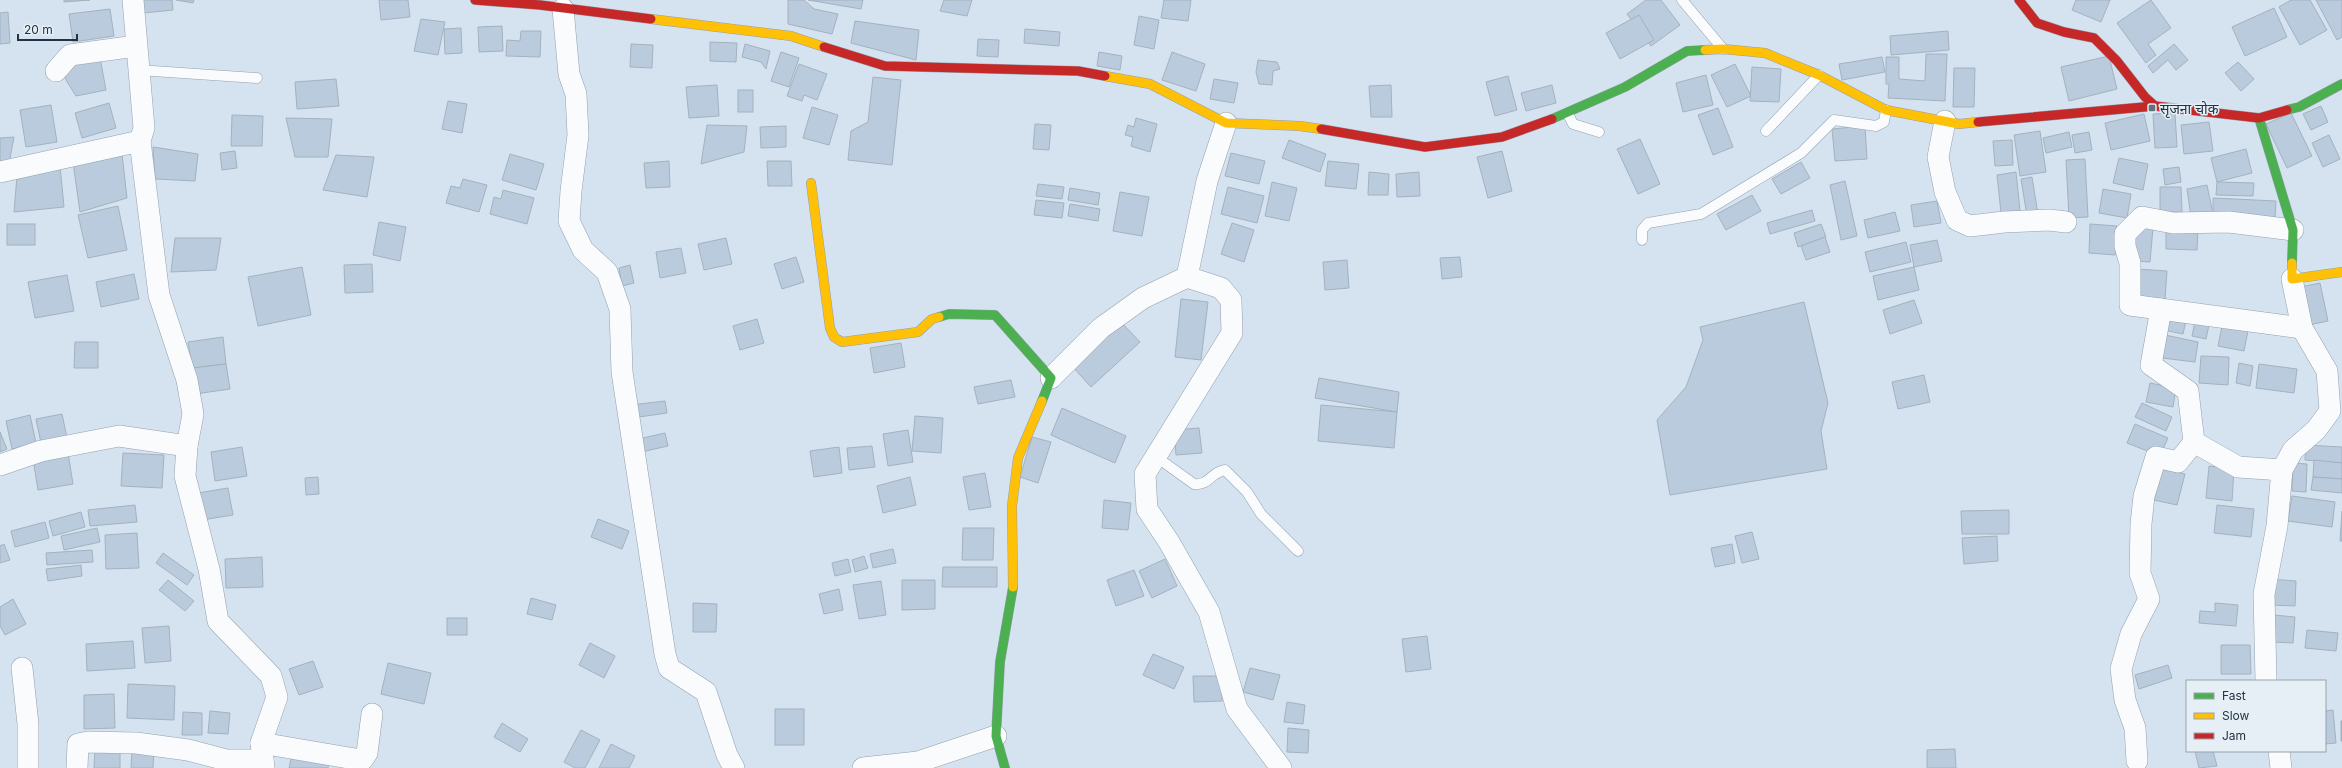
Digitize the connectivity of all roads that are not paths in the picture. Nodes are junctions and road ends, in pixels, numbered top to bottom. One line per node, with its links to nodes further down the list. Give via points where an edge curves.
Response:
1 (133, 0): 7 (street)
2 (475, 0): 5 (street)
3 (1682, 0): 8 (lane)
4 (2019, 0): 14 (street, via 2037,23 2094,38 2117,60)
5 (541, 3): 6 (street)
6 (563, 9): 19 (street, via 791,36 885,66 1078,71 1150,84); 49 (street, via 570,74 576,94 578,135 570,191 569,221 583,250 607,272 620,309 622,372 665,654 669,668 706,692 727,755)
7 (136, 46): 9 (street); 10 (street, via 70,55)
8 (1723, 49): 11 (street, via 1765,53); 16 (street, via 1687,51 1625,88)
9 (138, 70): 12 (lane); 22 (street, via 144,128)
10 (56, 71)
11 (1819, 74): 15 (street); 20 (lane)
12 (257, 78)
13 (2342, 84): 17 (street, via 2299,107)
14 (2155, 106): 17 (street); 18 (street, via 1959,124)
15 (1886, 110): 18 (street); 27 (lane, via 1884,122 1876,126 1834,120 1801,153 1700,214 1648,223 1642,230)
16 (1568, 114): 19 (street, via 1502,138 1425,147 1300,126); 21 (lane, via 1573,124)
17 (2259, 118): 26 (street)
18 (1945, 121): 25 (street, via 1938,157 1945,192 1957,220 1970,226 2049,220)
19 (1226, 124): 29 (street, via 1207,181)
20 (1766, 131)
21 (1599, 132)
22 (140, 141): 23 (street); 35 (street, via 159,294 187,380 193,414)
23 (0, 172)
24 (811, 183): 33 (street, via 830,328 834,337 842,342 918,332 932,319 949,314 994,315)
25 (2066, 222)
26 (2293, 230): 30 (street); 31 (street, via 2229,222 2173,224 2142,217 2125,234 2125,246 2130,263 2130,305)
27 (1642, 240)
28 (2342, 272): 30 (street)
29 (1187, 277): 33 (street, via 1144,298 1102,328); 36 (street, via 1220,288 1231,300 1232,333)
30 (2292, 279): 32 (street)
31 (2161, 309): 32 (street); 34 (street, via 2151,365 2188,391)
32 (2302, 328): 38 (street, via 2327,371 2330,411 2316,430 2293,450)
33 (1051, 378): 43 (street, via 1018,458 1012,506 1014,583 1000,662)
34 (2194, 442): 38 (street, via 2238,467); 46 (street, via 2178,462 2156,457 2144,496 2140,573 2148,599 2131,634 2121,669 2125,700 2135,728)
35 (187, 446): 37 (street, via 119,436 41,451); 45 (street, via 185,476 209,569 218,621 271,676 277,697)
36 (1156, 456): 39 (lane, via 1194,484 1201,485 1217,471 1225,470 1247,492 1261,514); 52 (street, via 1145,474 1146,509 1169,542 1209,612 1236,709)
37 (0, 465)
38 (2282, 470): 41 (street, via 2277,526 2264,594)
39 (1298, 551)
40 (22, 668): 47 (street, via 28,724)
41 (2266, 680)
42 (372, 714): 45 (street, via 367,753 363,758)
43 (996, 736): 50 (street, via 918,762); 51 (street)
44 (2279, 752): 53 (street)
45 (262, 757): 48 (street, via 226,760 188,750 136,743 88,742 78,744)
46 (2137, 761)
47 (28, 768)
48 (76, 768)
49 (734, 768)
50 (863, 768)
51 (1005, 768)
52 (1280, 768)
53 (2281, 768)

